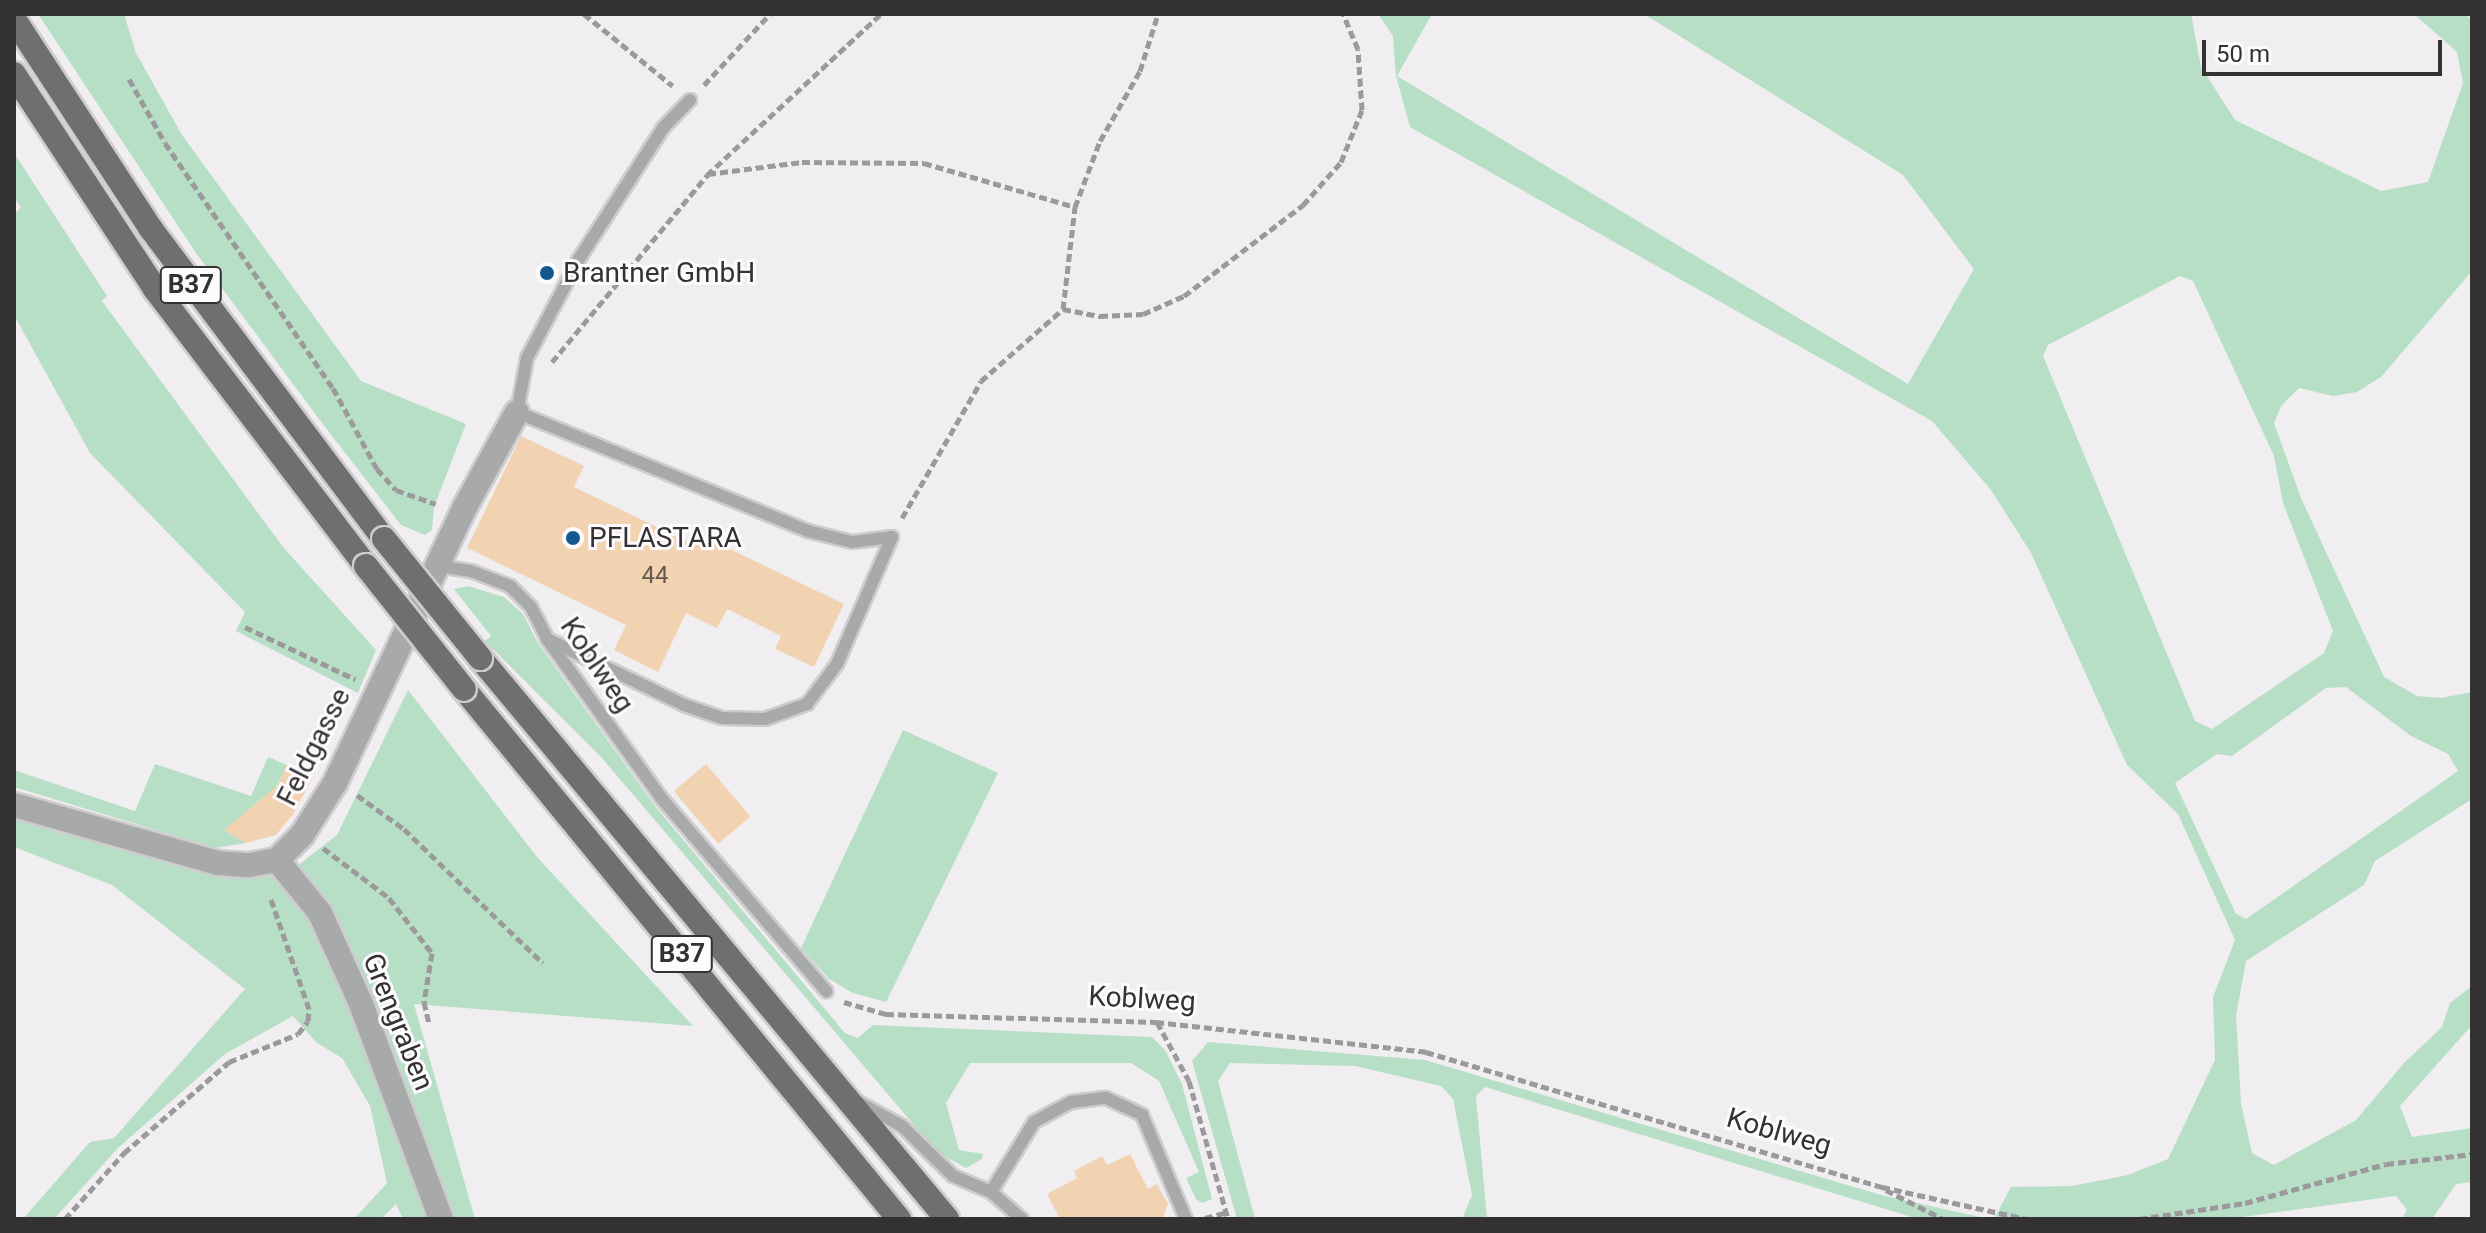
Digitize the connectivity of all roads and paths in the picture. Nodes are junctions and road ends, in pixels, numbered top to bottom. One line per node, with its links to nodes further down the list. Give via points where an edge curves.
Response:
1 (584, 14): 6 (path)
2 (770, 14): 10 (path)
3 (881, 14): 11 (path)
4 (1158, 14): 12 (path, via 1140,71 1100,141)
5 (1343, 14): 13 (path, via 1358,49 1362,110 1341,162 1303,205 1184,296 1157,308 1100,316)
6 (592, 17): 10 (path)
7 (14, 19): 30 (main road, B37, bridge, via 151,229 384,539)
8 (14, 74): 37 (main road, B37, bridge, via 155,289 366,566)
9 (129, 79): 15 (path, via 165,143 333,388 377,469 396,490 418,503)
10 (690, 100): 14 (lane, via 663,128 572,271 527,358)
11 (707, 175): 12 (path, via 754,164 924,163); 14 (path)
12 (1075, 207): 13 (path)
13 (1063, 309): 16 (path, via 981,381)
14 (517, 412): 15 (street, Feldgasse); 16 (lane, via 808,531 852,542)
15 (465, 507): 17 (street, Feldgasse)
16 (892, 537): 19 (lane, via 837,664 807,704 765,719 722,718 684,705)
17 (438, 566): 19 (lane, Koblweg, via 471,571 510,586 531,607); 20 (street, Feldgasse)
18 (245, 627): 20 (path)
19 (547, 639): 27 (lane, Koblweg, via 662,799)
20 (377, 690): 21 (street, Feldgasse)
21 (335, 783): 23 (street, Feldgasse); 26 (path, via 404,829)
22 (14, 805): 25 (street, via 154,848)
23 (302, 835): 24 (street, Feldgasse); 29 (path, via 389,898 432,953 424,1002)
24 (277, 860): 25 (street); 36 (street, Grengraben, via 320,913 361,1004)
25 (249, 865): 35 (path, via 266,885 309,1009 308,1021 298,1034 229,1062 124,1153)
26 (543, 963)
27 (826, 991): 28 (path, Koblweg, via 850,1006 886,1014)
28 (1156, 1022): 32 (path, Koblweg, via 1426,1052); 34 (path, via 1189,1081)
29 (429, 1023)
30 (845, 1095): 33 (lane, via 902,1126 953,1176); 38 (main road, B37)
31 (2472, 1154): 44 (path, via 2386,1164 2245,1203)
32 (1882, 1187): 42 (path); 43 (path, Koblweg)
33 (991, 1192): 39 (lane); 40 (lane, via 1034,1122 1071,1102 1106,1098 1142,1115)
34 (1228, 1215): 41 (path)
35 (65, 1219)
36 (441, 1219)
37 (899, 1219)
38 (947, 1219)
39 (1022, 1219)
40 (1186, 1219)
41 (1201, 1219)
42 (1943, 1219)
43 (2026, 1219)
44 (2139, 1219)

